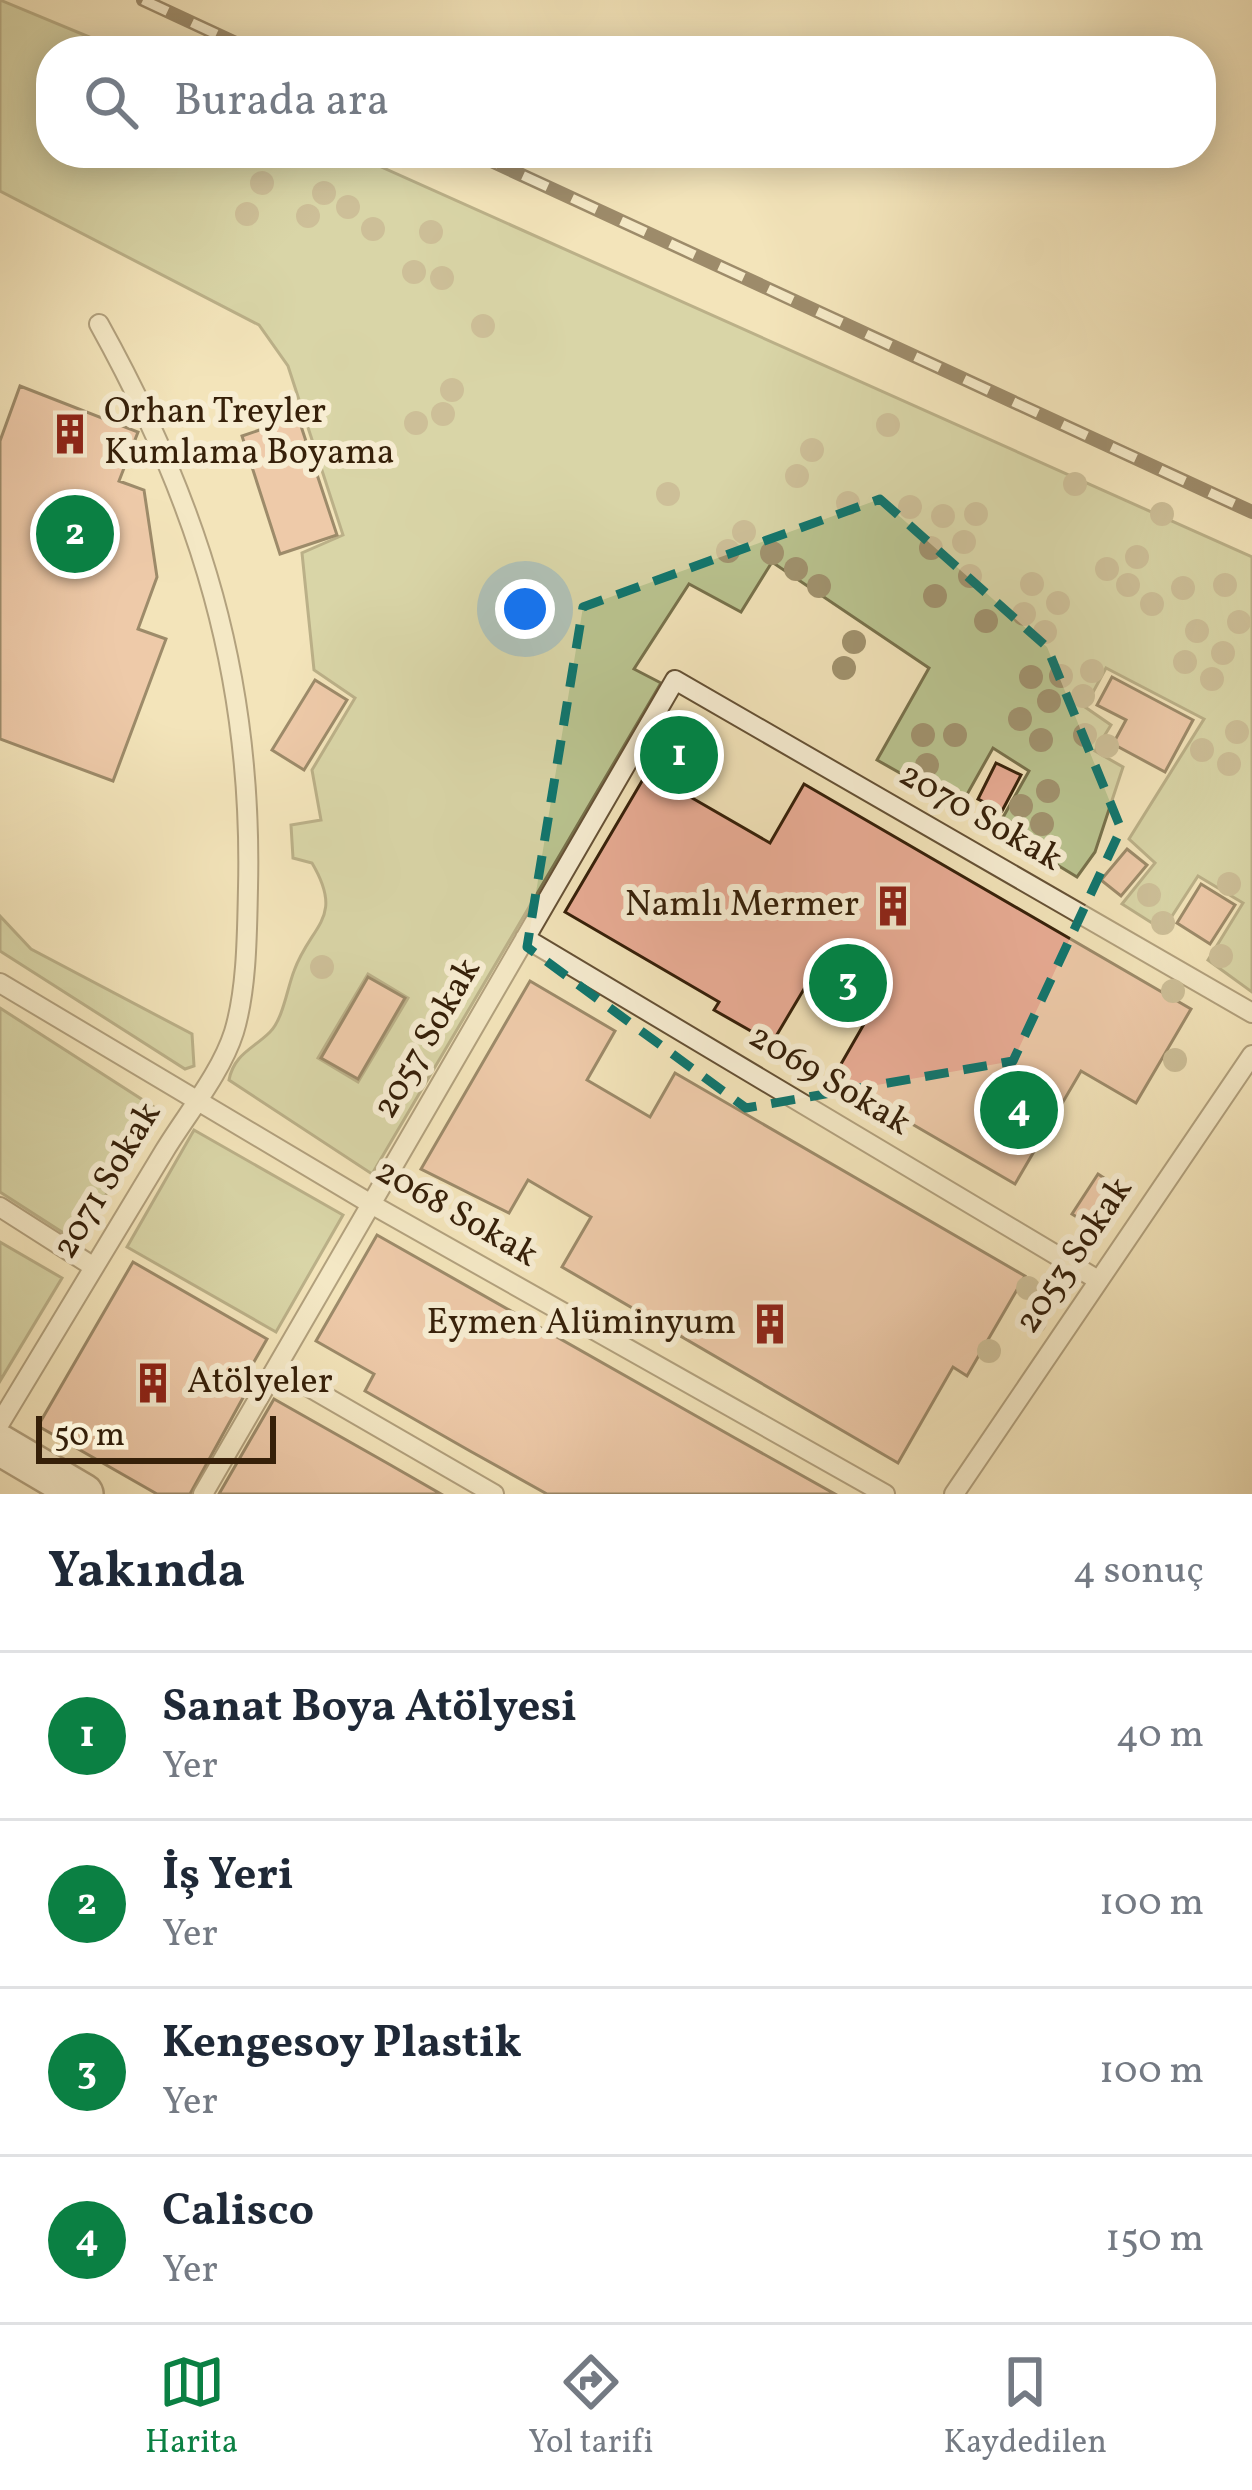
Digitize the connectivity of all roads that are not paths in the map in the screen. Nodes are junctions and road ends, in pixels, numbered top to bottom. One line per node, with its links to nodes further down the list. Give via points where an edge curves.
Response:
1 (100, 324): 7 (lane, 2071 Sokak, via 183,494 221,614 241,718 247,928 234,1034)
2 (675, 680): 3 (lane, 2057 Sokak); 5 (lane, 2070 Sokak)
3 (525, 938): 8 (lane, 2057 Sokak); 11 (lane, 2069 Sokak)
4 (0, 983): 7 (lane, 2068 Sokak)
5 (1252, 1013)
6 (1252, 1055): 11 (lane, 2053 Sokak)
7 (196, 1100): 8 (lane, 2068 Sokak); 10 (lane, 2071 Sokak)
8 (371, 1204): 12 (lane, 2057 Sokak); 18 (lane, 2068 Sokak)
9 (0, 1207): 10 (lane)
10 (94, 1267): 13 (lane, 2071 Sokak)
11 (1098, 1280): 19 (lane, 2053 Sokak)
12 (276, 1368): 16 (lane, 2057 Sokak); 17 (lane)
13 (0, 1423)
14 (0, 1445): 15 (street)
15 (83, 1494)
16 (203, 1494)
17 (494, 1494)
18 (885, 1494)
19 (955, 1494)

